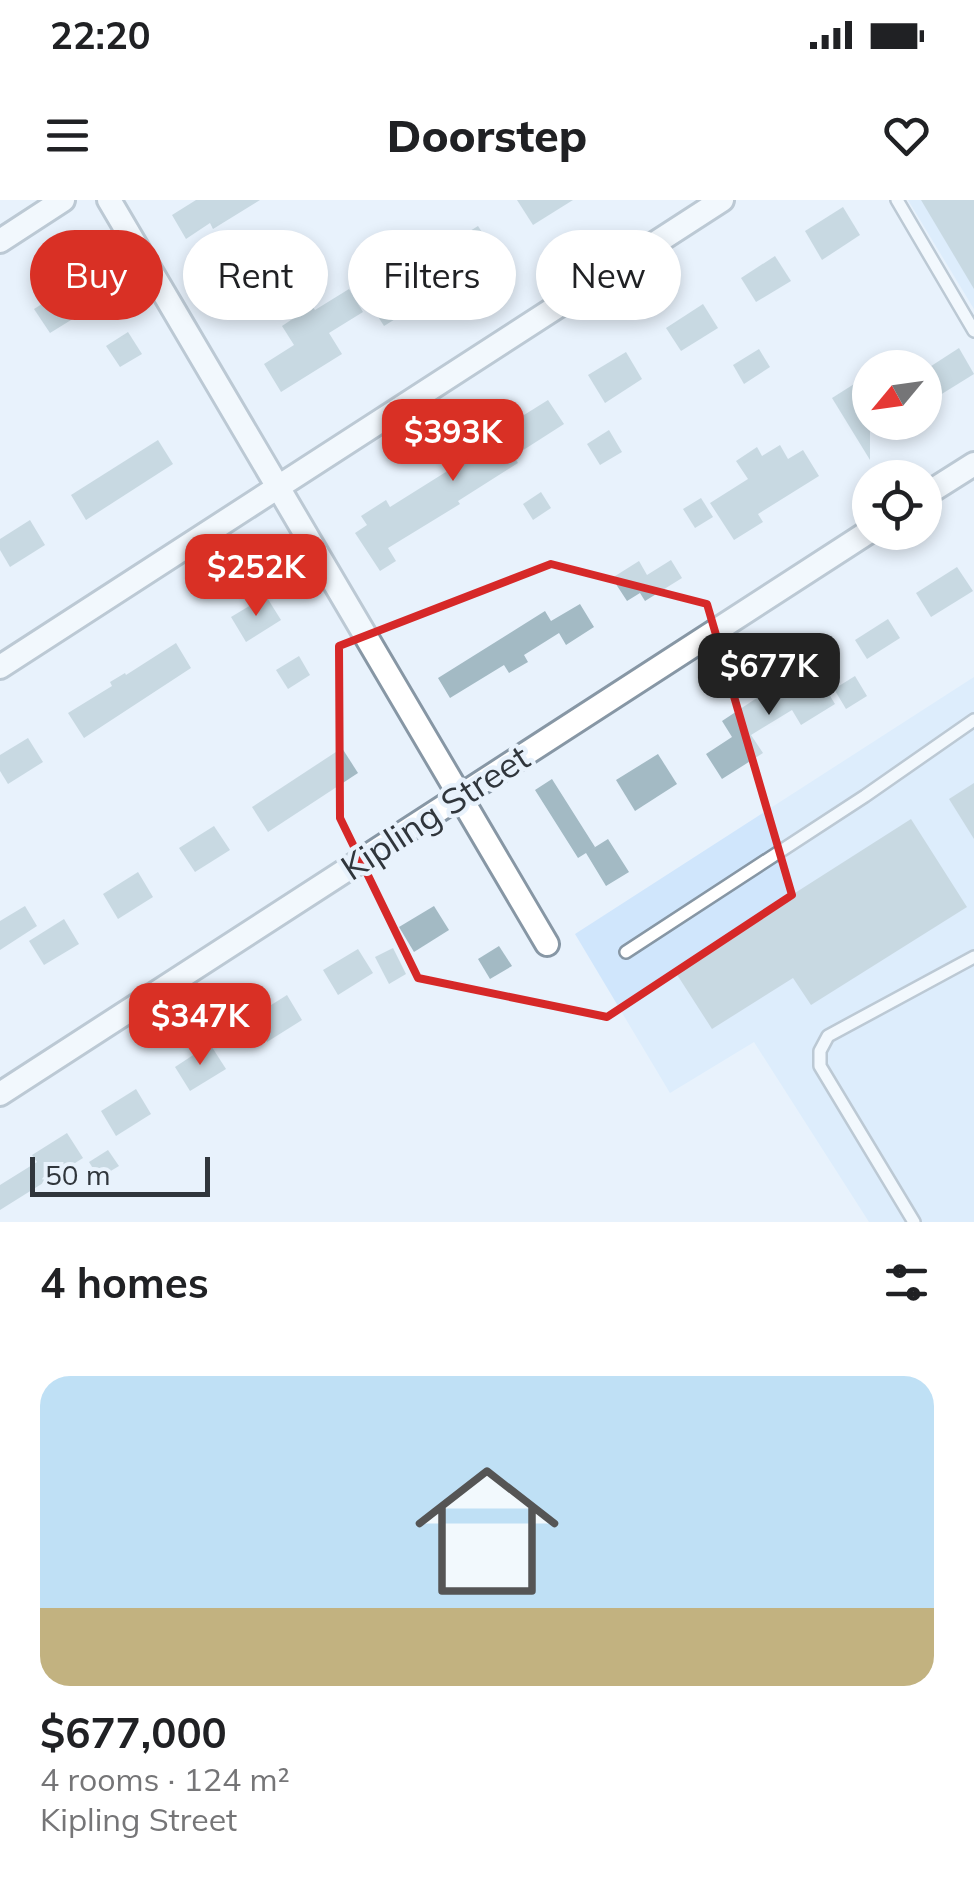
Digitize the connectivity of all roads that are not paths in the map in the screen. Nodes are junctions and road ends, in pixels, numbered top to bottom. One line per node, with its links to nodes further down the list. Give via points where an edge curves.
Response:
1 (63, 200): 5 (street)
2 (109, 200): 9 (street)
3 (722, 200): 9 (street)
4 (898, 200): 6 (lane)
5 (0, 241)
6 (974, 331)
7 (974, 464): 8 (street)
8 (942, 484)
9 (278, 486): 11 (street); 13 (street)
10 (852, 543): 13 (street, Kipling Street)
11 (0, 667)
12 (974, 720): 15 (lane)
13 (460, 795): 14 (street); 17 (street, Kipling Street)
14 (547, 944)
15 (626, 952)
16 (974, 956): 18 (lane, via 828,1036 820,1052 820,1066)
17 (0, 1094)
18 (914, 1222)

